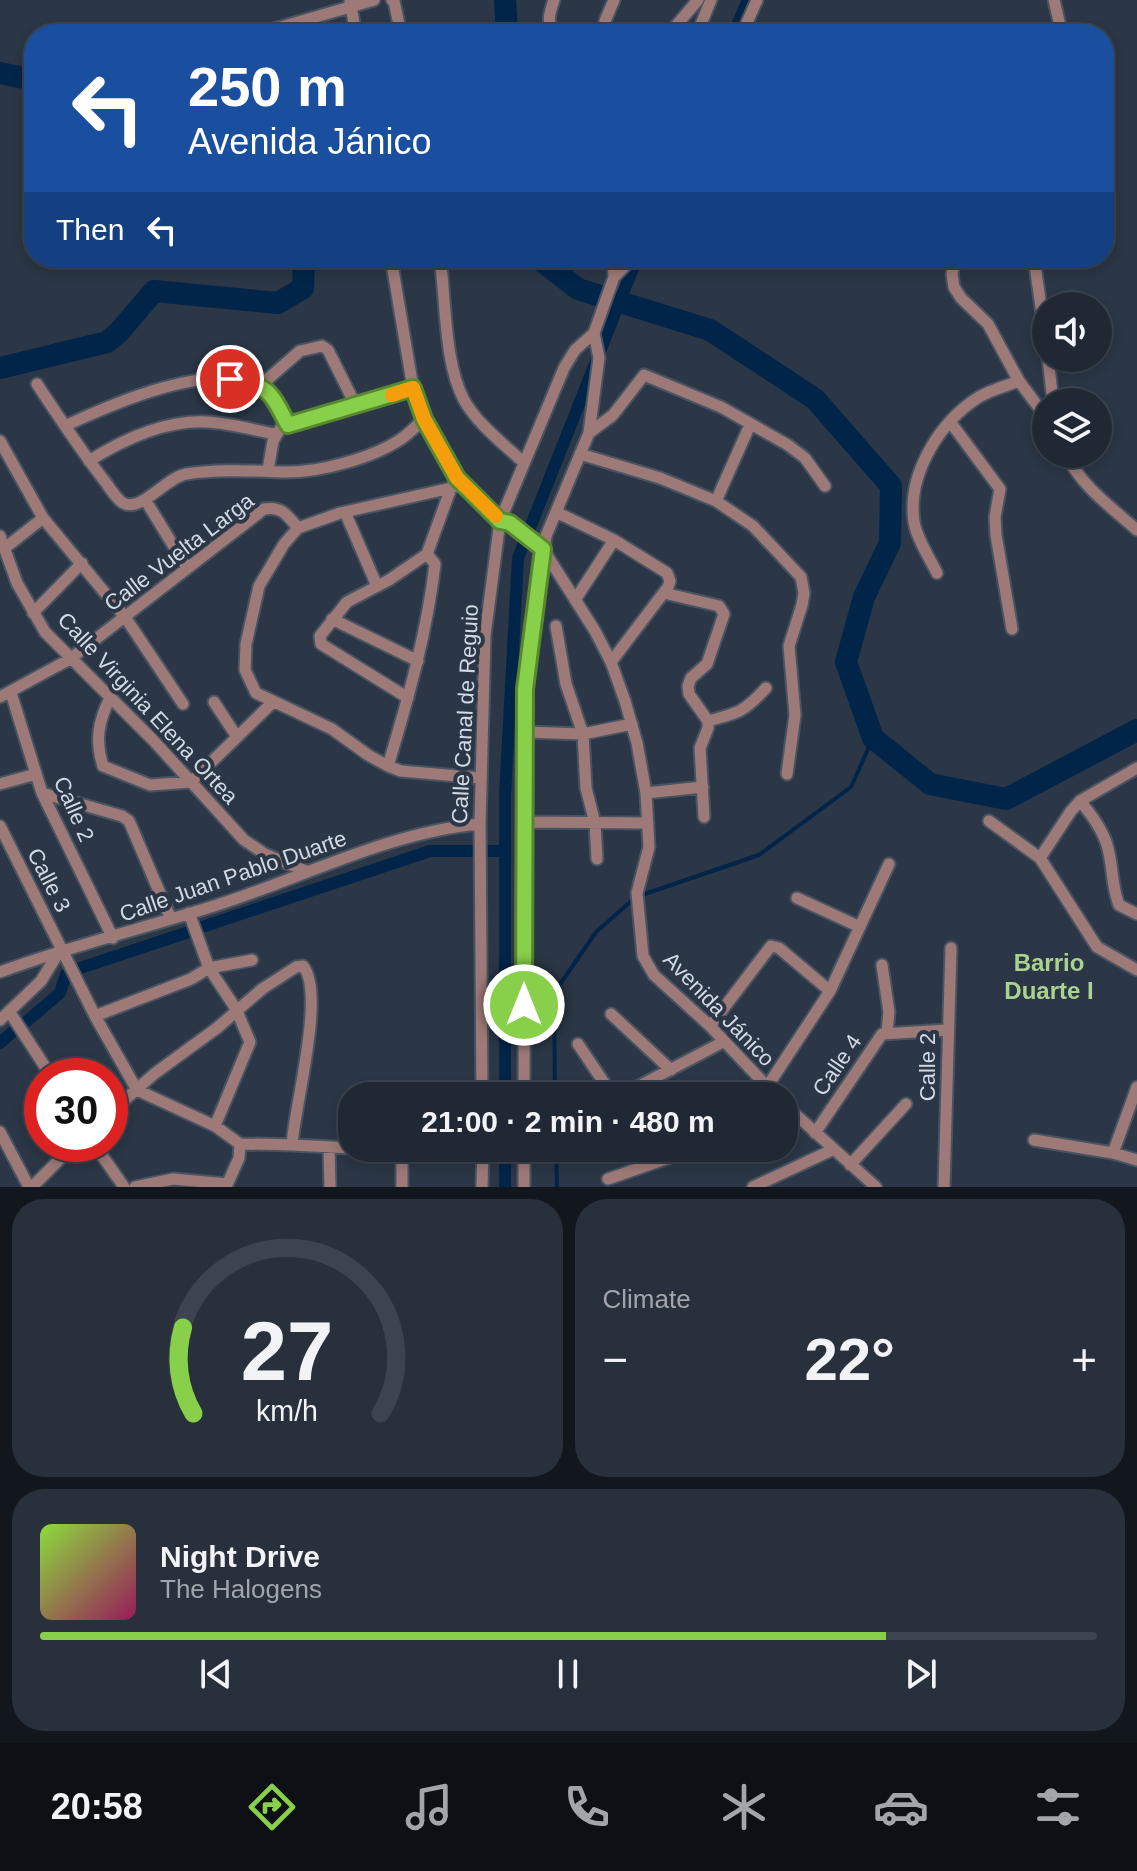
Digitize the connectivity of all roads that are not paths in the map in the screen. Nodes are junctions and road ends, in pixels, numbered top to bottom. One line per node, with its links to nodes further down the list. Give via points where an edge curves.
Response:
1 (374, 0): 9 (street)
2 (392, 0): 14 (street)
3 (554, 0): 15 (street)
4 (614, 0): 11 (street)
5 (698, 0): 16 (street)
6 (711, 0): 17 (street)
7 (757, 0): 10 (street)
8 (1054, 0): 20 (street)
9 (351, 2): 12 (street); 13 (street)
10 (751, 12): 18 (street); 19 (street)
11 (605, 21)
12 (286, 24)
13 (354, 24)
14 (399, 24)
15 (549, 24)
16 (678, 24)
17 (701, 24)
18 (746, 24)
19 (751, 24)
20 (1059, 24)
21 (393, 268): 33 (street, Avenida Jánico)
22 (441, 268): 46 (street, via 453,376 487,429)
23 (614, 268): 27 (street)
24 (623, 268): 27 (street)
25 (953, 268): 30 (street, via 954,287 988,324)
26 (1035, 268): 28 (street)
27 (614, 277): 29 (street)
28 (1039, 292)
29 (594, 333): 41 (street, via 599,358); 46 (street, Calle Canal de Reguio, via 564,368)
30 (1019, 381): 34 (street); 37 (street, via 978,398)
31 (37, 384): 40 (street)
32 (261, 385): 35 (street, via 300,351 322,346); 38 (street); 40 (street, via 200,379 155,390)
33 (413, 388): 35 (street); 36 (street, Avenida Jánico)
34 (1032, 398)
35 (356, 406): 38 (street)
36 (424, 419): 48 (street, via 402,439 368,456 312,469); 49 (street, Avenida Jánico)
37 (951, 423): 65 (street, via 924,457 912,500 914,526); 73 (street, via 1000,489 996,535)
38 (288, 425): 42 (street)
39 (750, 425): 41 (street, via 644,375 613,415); 50 (street, via 805,458); 52 (street)
40 (65, 426): 45 (street)
41 (589, 433): 44 (street)
42 (275, 434): 45 (street, via 185,423 128,439); 48 (street)
43 (0, 441): 55 (street)
44 (580, 454): 52 (street); 54 (street)
45 (89, 461): 51 (street, via 122,502)
46 (524, 463): 56 (street, Calle Canal de Reguio)
47 (1074, 468): 58 (street)
48 (268, 470): 51 (street, via 187,474 164,483)
49 (456, 485): 53 (street); 56 (street, Avenida Jánico); 62 (street)
50 (825, 486)
51 (146, 501): 64 (street)
52 (716, 501): 92 (street, via 753,526 801,577 802,605 789,646 795,715)
53 (345, 512): 57 (street); 66 (street)
54 (556, 512): 59 (street); 61 (street)
55 (43, 518): 60 (street); 63 (street)
56 (505, 522): 61 (street, Avenida Jánico); 93 (street, Calle Canal de Reguio, via 485,635)
57 (298, 528): 64 (street, Calle Vuelta Larga, via 285,512 264,509); 82 (street, via 259,586 246,644 245,670 256,693)
58 (1137, 530)
59 (614, 540): 67 (street, via 667,573 670,581); 68 (street)
60 (2, 542): 69 (street, Calle Virginia Elena Ortea)
61 (540, 547): 68 (street, Avenida Jánico); 86 (street)
62 (427, 554): 66 (street); 75 (street, via 435,564)
63 (82, 563): 69 (street); 70 (street)
64 (187, 568): 70 (street, Calle Vuelta Larga)
65 (937, 573)
66 (377, 586): 71 (street, via 347,602)
67 (664, 593): 76 (street); 84 (street, via 719,606 724,614 707,664 688,686)
68 (575, 600): 76 (street, Avenida Jánico)
69 (33, 613): 74 (street, Calle Virginia Elena Ortea)
70 (125, 617): 74 (street, Calle Vuelta Larga); 83 (street)
71 (332, 619): 75 (street); 80 (street, via 320,636 321,644)
72 (556, 626): 87 (street, via 566,684)
73 (1012, 629)
74 (70, 659): 78 (street, Calle Vuelta Larga); 79 (street, Calle Virginia Elena Ortea)
75 (418, 661): 80 (street)
76 (611, 662): 85 (street, Avenida Jánico)
77 (766, 688): 84 (street, via 748,708)
78 (5, 695): 91 (street, Calle 2)
79 (110, 698): 94 (street, Calle Virginia Elena Ortea); 94 (street, via 98,733 103,766 150,785)
80 (408, 698): 89 (street)
81 (214, 702): 88 (street)
82 (273, 702): 88 (street); 89 (street, via 332,729)
83 (183, 704)
84 (708, 721): 96 (street, via 700,748)
85 (632, 724): 87 (street); 98 (street, Avenida Jánico)
86 (525, 732): 87 (street); 102 (street)
87 (583, 734): 103 (street, via 586,788)
88 (237, 737): 94 (street)
89 (388, 766): 93 (street)
90 (1137, 768): 99 (street)
91 (36, 774): 95 (street); 97 (street, Calle 2)
92 (787, 774)
93 (481, 778): 105 (street, Calle Canal de Reguio)
94 (191, 782): 110 (street, Calle Virginia Elena Ortea, via 244,840)
95 (0, 784)
96 (703, 787): 98 (street); 100 (street)
97 (42, 793): 114 (street, via 129,821); 116 (street, Calle 2)
98 (646, 793): 104 (street, Avenida Jánico)
99 (1080, 801): 107 (street); 113 (street, via 1109,850 1119,905)
100 (704, 817)
101 (989, 821): 107 (street)
102 (524, 822): 103 (street); 138 (street)
103 (595, 823): 104 (street); 108 (street)
104 (648, 823): 130 (street, Avenida Jánico, via 649,847 638,898 643,956)
105 (480, 824): 110 (street, Calle Juan Pablo Duarte, via 431,831); 137 (street, Calle Canal de Reguio)
106 (1, 832): 118 (street, Calle 3)
107 (1040, 858): 123 (street, via 1097,947)
108 (597, 859)
109 (889, 864): 115 (street)
110 (306, 871): 112 (street, Calle Juan Pablo Duarte)
111 (797, 898): 115 (street)
112 (189, 913): 114 (street, Calle Juan Pablo Duarte); 122 (street)
113 (1137, 914)
114 (171, 919): 116 (street, Calle Juan Pablo Duarte)
115 (860, 927): 124 (street)
116 (113, 938): 118 (street, Calle Juan Pablo Duarte)
117 (951, 948): 131 (street, Calle 2)
118 (60, 953): 121 (street, Calle Juan Pablo Duarte); 126 (street, via 41,981); 128 (street, Calle 3)
119 (252, 960): 122 (street)
120 (882, 965): 132 (street)
121 (2, 968)
122 (209, 968): 125 (street); 128 (street)
123 (1137, 970)
124 (830, 991): 130 (street, via 771,946); 142 (street)
125 (236, 1009): 144 (street); 148 (street, via 250,1042); 153 (street, via 296,967 306,968 310,1035)
126 (9, 1011): 129 (street); 135 (street)
127 (611, 1014): 136 (street)
128 (95, 1016): 144 (street, Calle 3)
129 (0, 1020)
130 (710, 1026): 133 (street, Avenida Jánico)
131 (947, 1030): 132 (street, Calle 4); 178 (street, Calle 2)
132 (887, 1032): 150 (street, Calle 4)
133 (723, 1042): 136 (street); 141 (street, Avenida Jánico)
134 (578, 1044): 139 (street)
135 (39, 1058)
136 (671, 1070): 140 (street)
137 (482, 1082)
138 (524, 1082)
139 (604, 1082)
140 (647, 1082)
141 (762, 1082)
142 (770, 1082)
143 (1137, 1087): 157 (street)
144 (137, 1090): 145 (street); 148 (street)
145 (128, 1098)
146 (906, 1104): 165 (street)
147 (798, 1119): 150 (street)
148 (215, 1126): 152 (street)
149 (0, 1132): 169 (street)
150 (815, 1133): 156 (street)
151 (1034, 1140): 157 (street)
152 (240, 1144): 153 (street); 168 (street)
153 (292, 1145): 154 (street)
154 (329, 1148): 155 (street); 172 (street)
155 (338, 1149)
156 (832, 1150): 165 (street); 176 (street)
157 (1113, 1153): 158 (street)
158 (1137, 1160)
159 (57, 1162): 169 (street)
160 (107, 1162): 170 (street)
161 (402, 1162): 173 (street)
162 (483, 1162): 174 (street)
163 (524, 1162): 175 (street)
164 (657, 1162): 166 (street)
165 (850, 1165): 177 (street)
166 (608, 1179)
167 (173, 1183): 168 (street); 171 (street)
168 (226, 1185)
169 (31, 1187)
170 (124, 1187)
171 (135, 1187)
172 (330, 1187)
173 (402, 1187)
174 (482, 1187)
175 (524, 1187)
176 (753, 1187)
177 (876, 1187)
178 (944, 1187)

